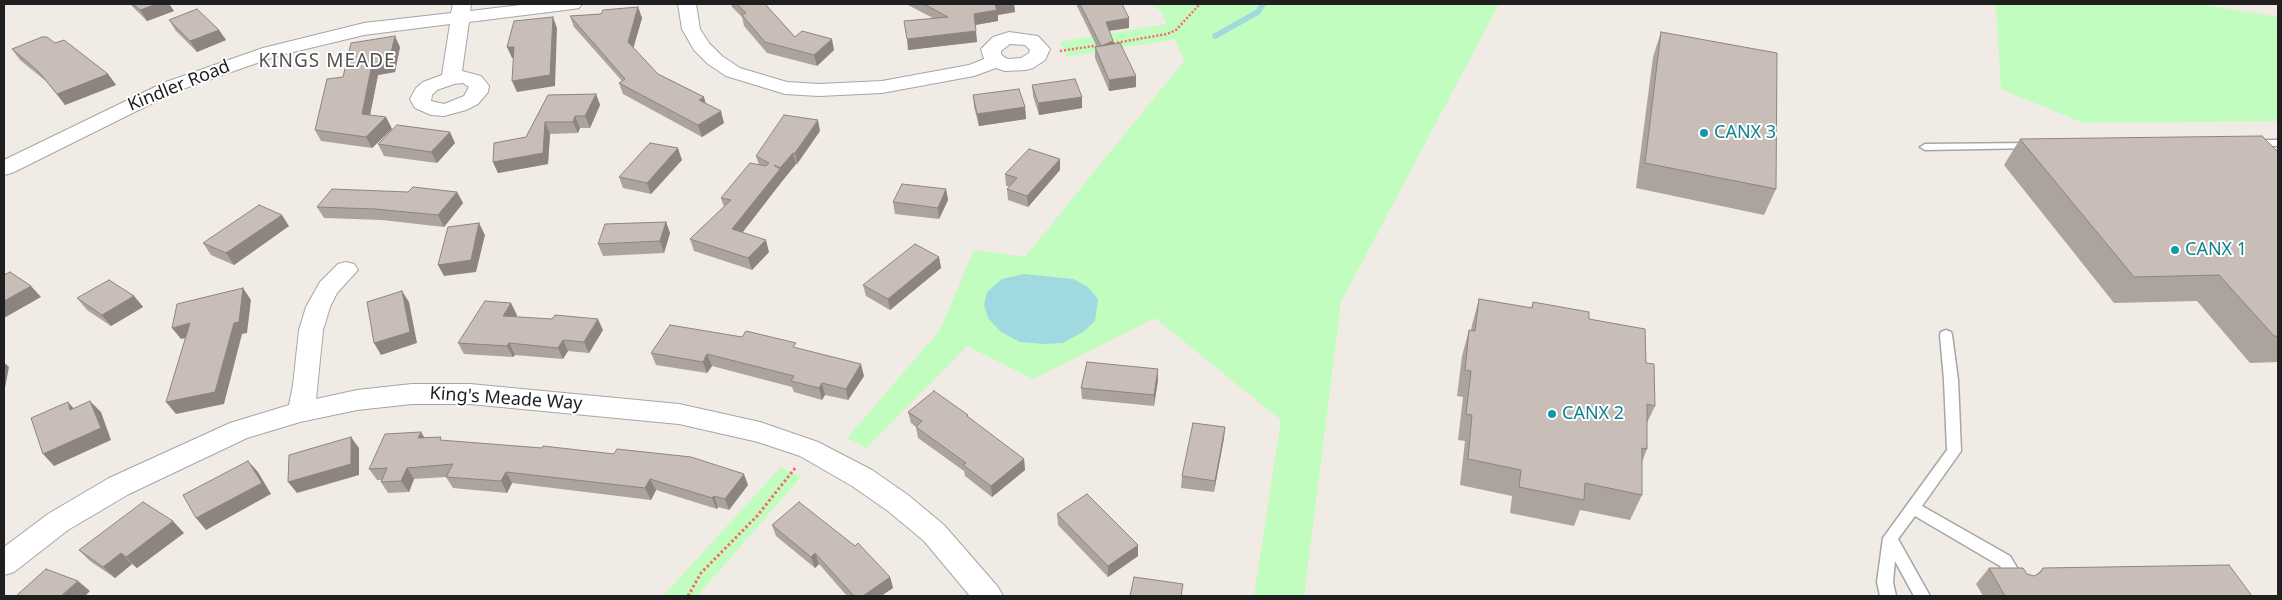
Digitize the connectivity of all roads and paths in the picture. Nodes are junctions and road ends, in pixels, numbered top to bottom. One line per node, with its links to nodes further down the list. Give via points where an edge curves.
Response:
1 (573, 4): 4 (street, Kindler Road)
2 (687, 4): 6 (street, via 691,29 715,60 733,72 785,88 882,87 974,70)
3 (1200, 4): 5 (path, via 1176,30 1167,34)
4 (460, 10): 7 (street); 12 (street, Kindler Road, via 328,36 219,68 170,87)
5 (1038, 56): 6 (street, via 1018,65); 6 (street, via 1040,49 1031,40 1009,38 991,49 991,56)
6 (997, 62)
7 (451, 78)
8 (2278, 142): 9 (lane)
9 (2238, 143)
10 (2042, 145): 11 (lane)
11 (1925, 147)
12 (4, 168)
13 (346, 270): 15 (street, via 328,288 318,307 311,330)
14 (1946, 335): 17 (lane, via 1954,451)
15 (300, 412): 16 (street, King's Meade Way, via 357,400 412,394 470,394 679,414 760,432); 19 (street, King's Meade Way, via 239,430 119,486 58,522)
16 (809, 449): 21 (path, via 757,516 702,573); 22 (street, King's Meade Way, via 862,478 905,509 934,534)
17 (1912, 507): 18 (lane); 20 (lane, via 1984,547 2004,562)
18 (1890, 538): 23 (lane, via 1885,582); 24 (lane)
19 (4, 563)
20 (2019, 583)
21 (688, 596)
22 (988, 596)
23 (1888, 596)
24 (1922, 596)

